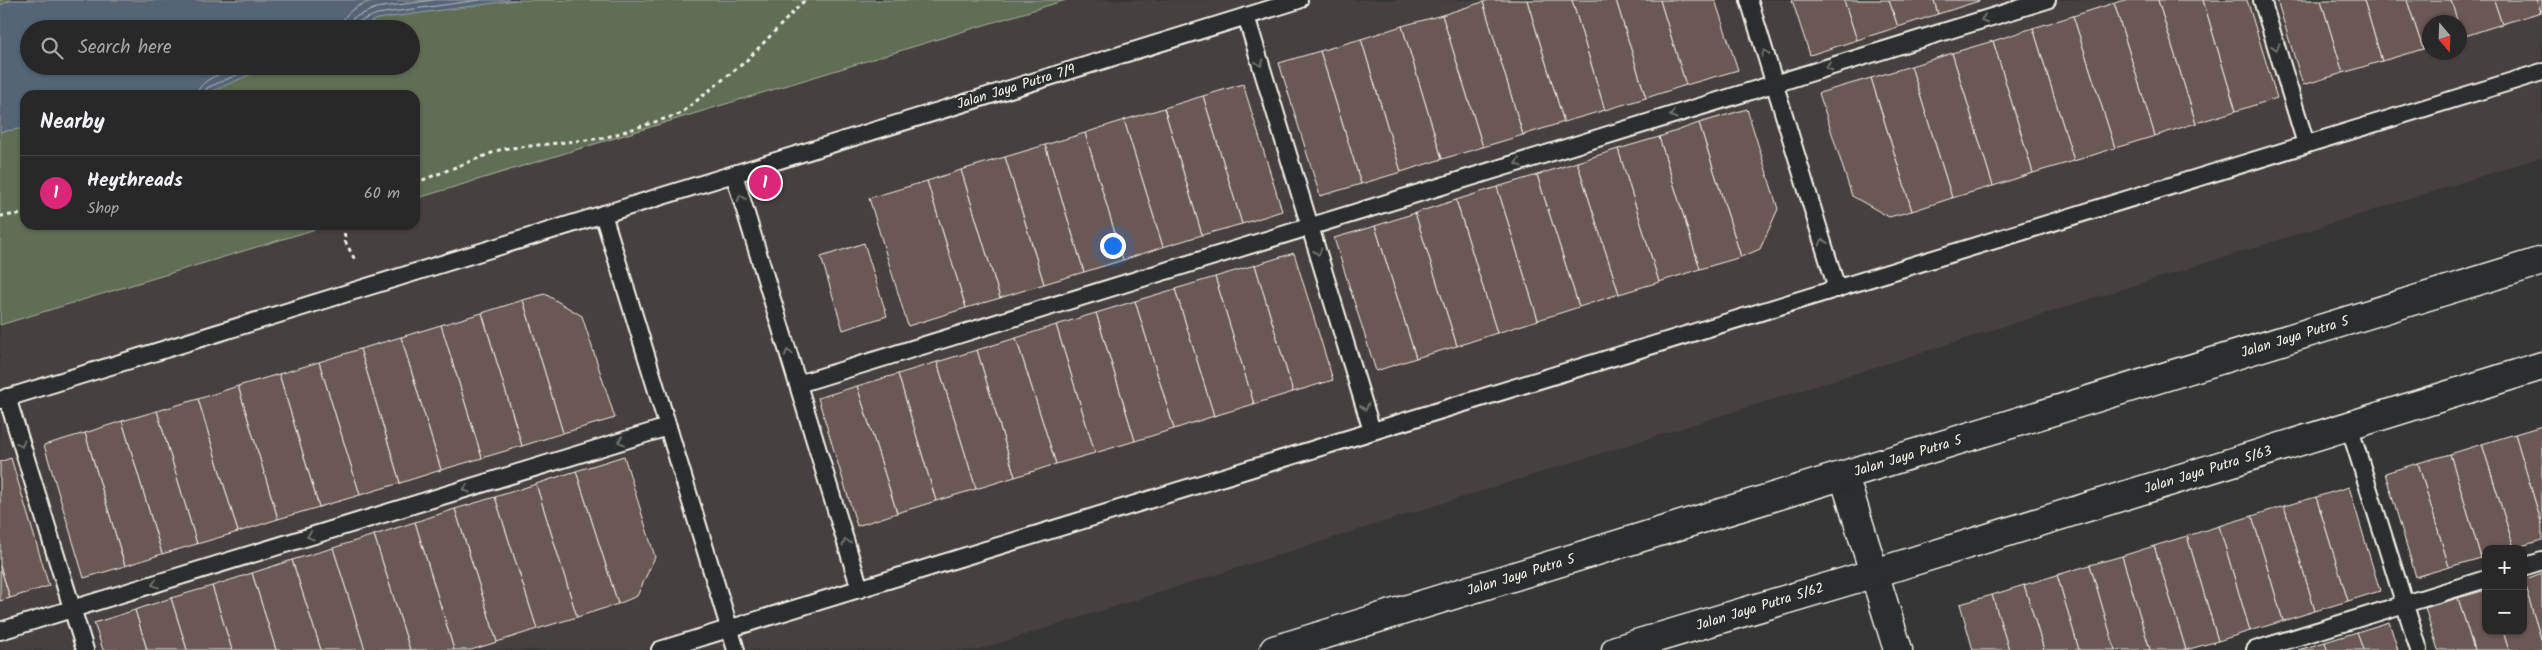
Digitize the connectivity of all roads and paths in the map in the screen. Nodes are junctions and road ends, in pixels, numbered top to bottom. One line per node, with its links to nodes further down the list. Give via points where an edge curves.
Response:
1 (806, 0): 11 (path, via 746,61 680,114 604,138 502,149)
2 (1299, 0): 6 (lane, Jalan Jaya Putra 7/9)
3 (1749, 0): 8 (lane, one-way to 3)
4 (2047, 0): 8 (lane, one-way to 8)
5 (2262, 0): 9 (lane, one-way to 9)
6 (1246, 16): 10 (lane, Jalan Jaya Putra 7/9); 15 (lane, one-way to 15)
7 (2542, 72): 9 (lane)
8 (1775, 84): 15 (lane, one-way to 15); 19 (lane, one-way to 8)
9 (2306, 144): 19 (lane)
10 (734, 174): 13 (lane, Jalan Jaya Putra 7/9); 21 (lane, one-way to 10)
11 (420, 181)
12 (20, 214): 14 (path)
13 (602, 214): 18 (lane, Jalan Jaya Putra 7/9); 24 (lane)
14 (0, 216)
15 (1310, 226): 21 (lane); 25 (lane, one-way to 25)
16 (345, 230): 18 (path, via 346,241)
17 (2542, 262): 26 (street, Jalan Jaya Putra 5)
18 (368, 287): 22 (lane, Jalan Jaya Putra 7/9)
19 (1837, 289): 25 (lane)
20 (2542, 366): 23 (street, Jalan Jaya Putra 5/63)
21 (798, 384): 31 (lane, one-way to 21)
22 (4, 398): 33 (lane, one-way to 33)
23 (2349, 426): 29 (street, Jalan Jaya Putra 5/63); 32 (lane)
24 (668, 427): 33 (lane, one-way to 33); 34 (lane)
25 (1372, 431): 31 (lane)
26 (1844, 476): 29 (street); 39 (street, Jalan Jaya Putra 5)
27 (2542, 562): 28 (lane)
28 (2527, 566)
29 (1875, 573): 40 (street, Jalan Jaya Putra 5/62); 41 (street)
30 (2482, 580): 32 (lane)
31 (860, 589): 34 (lane)
32 (2405, 604): 42 (lane); 43 (lane)
33 (72, 609): 35 (lane); 36 (lane)
34 (729, 629): 37 (lane); 38 (lane)
35 (0, 632)
36 (84, 650)
37 (660, 650)
38 (736, 650)
39 (1274, 650)
40 (1616, 650)
41 (1898, 650)
42 (2254, 650)
43 (2419, 650)

